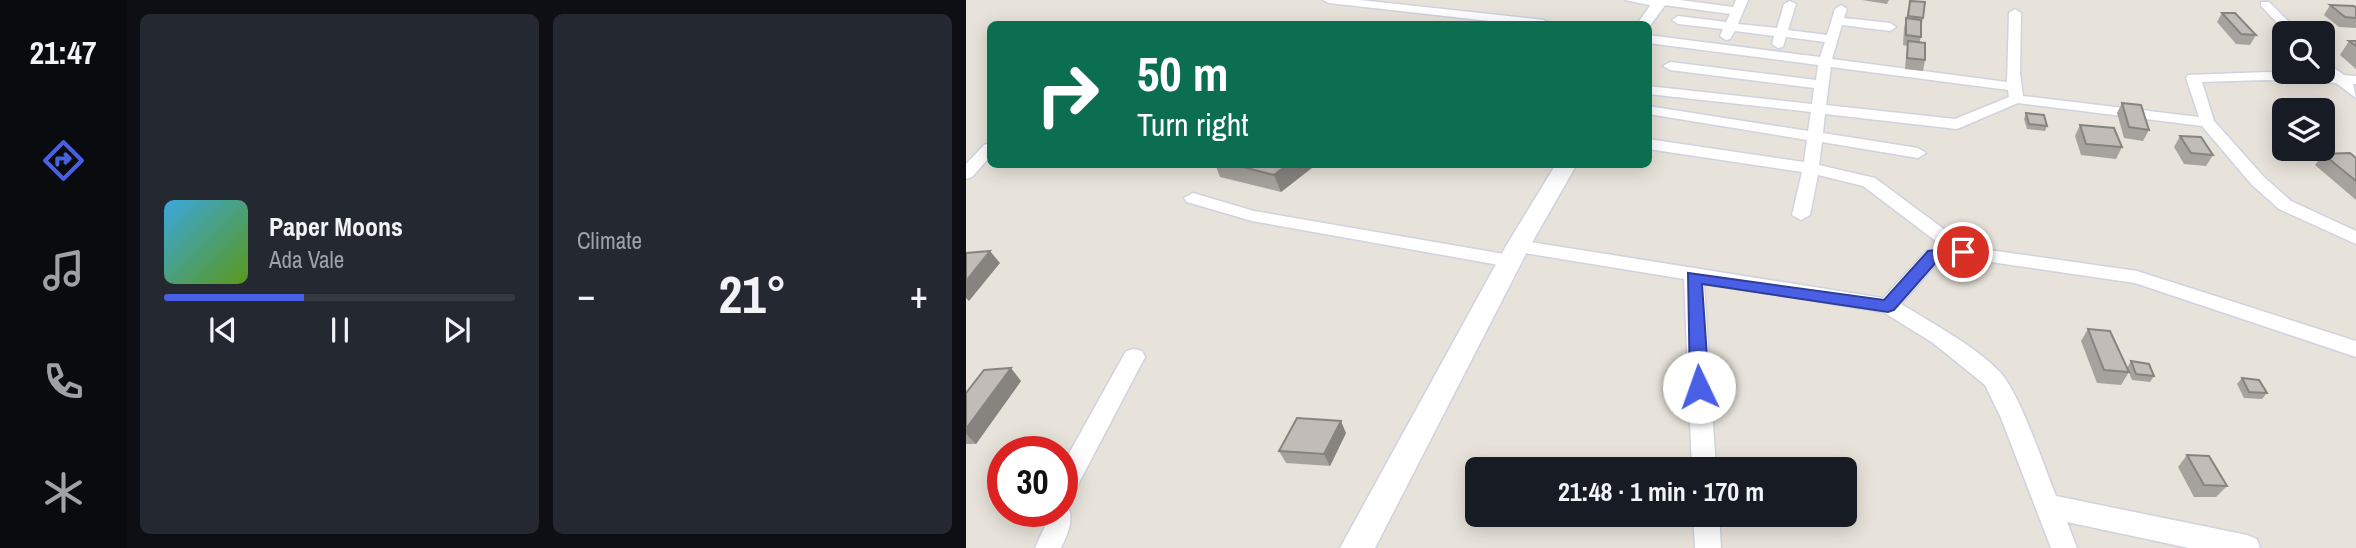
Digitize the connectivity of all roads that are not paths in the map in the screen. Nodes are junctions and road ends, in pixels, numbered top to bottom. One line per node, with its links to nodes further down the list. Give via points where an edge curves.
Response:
1 (1329, 0): 9 (street)
2 (1631, 0): 3 (street)
3 (1661, 2): 6 (street); 10 (street)
4 (1790, 4): 14 (street)
5 (2265, 4): 11 (street)
6 (1739, 5): 12 (street)
7 (2015, 13): 28 (street)
8 (1678, 20): 12 (street)
9 (1518, 21)
10 (1646, 21)
11 (2282, 21)
12 (1730, 27): 14 (street); 17 (street)
13 (1890, 27): 16 (street, via 1839,15)
14 (1782, 32): 16 (street); 18 (street)
15 (1652, 39): 17 (street)
16 (1832, 39): 19 (street)
17 (1721, 48): 18 (street); 21 (street)
18 (1774, 56): 19 (street); 23 (street)
19 (1825, 61): 26 (street); 28 (street)
20 (1670, 66): 21 (street)
21 (1710, 72): 23 (street); 30 (street)
22 (2335, 76): 24 (street)
23 (1766, 78): 26 (street); 31 (street)
24 (2338, 79): 25 (street); 29 (street); 34 (street, via 2195,76)
25 (2356, 80)
26 (1821, 85): 32 (street)
27 (1652, 90): 30 (street)
28 (2016, 93): 32 (street, via 1957,124); 34 (street)
29 (2356, 94)
30 (1700, 95): 31 (street)
31 (1759, 101): 32 (street)
32 (1817, 110): 35 (street)
33 (1652, 111): 35 (street)
34 (2207, 122): 44 (street, via 2258,181 2286,205)
35 (1814, 136): 38 (street); 40 (street)
36 (1652, 145): 40 (street)
37 (987, 151): 41 (street)
38 (1918, 153)
39 (1565, 168): 46 (street)
40 (1811, 168): 43 (street); 45 (street, via 1869,182)
41 (966, 174)
42 (1192, 198): 46 (street, via 1252,216)
43 (1801, 215)
44 (2356, 238)
45 (1963, 252): 48 (street, via 1933,255); 49 (street, via 2137,277)
46 (1514, 253): 47 (street); 57 (street)
47 (1694, 277): 48 (street); 51 (street)
48 (1888, 306): 53 (street, via 1993,379)
49 (2356, 349)
50 (1134, 357): 52 (street)
51 (1703, 457)
52 (1078, 460)
53 (2048, 506): 59 (street); 60 (street)
54 (1058, 527): 56 (street)
55 (1707, 527): 58 (street)
56 (1048, 548)
57 (1357, 548)
58 (1708, 548)
59 (2064, 548)
60 (2248, 548)

